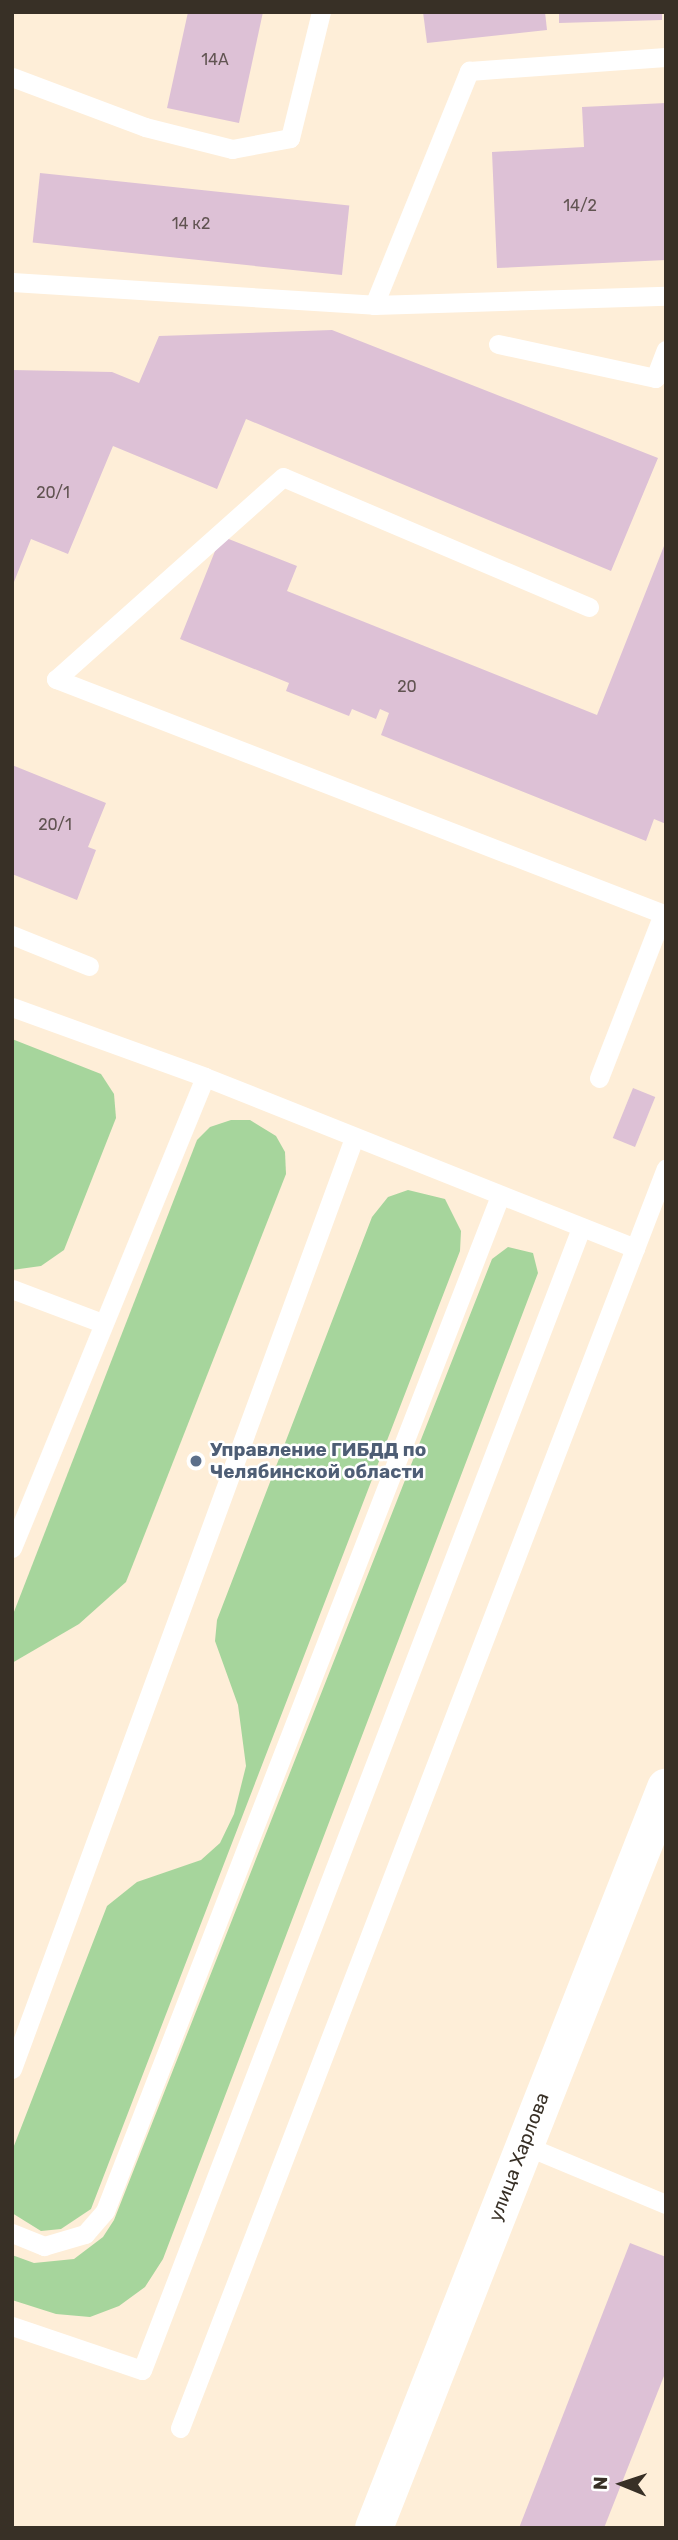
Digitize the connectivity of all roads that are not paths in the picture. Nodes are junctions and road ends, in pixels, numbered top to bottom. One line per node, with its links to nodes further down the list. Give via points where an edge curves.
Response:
1 (321, 12): 3 (lane, via 290,138 232,149 145,127)
2 (666, 57): 6 (lane, via 469,71)
3 (12, 77)
4 (12, 282): 6 (lane)
5 (666, 296): 6 (lane)
6 (374, 305)
7 (499, 344): 8 (lane, via 655,378)
8 (666, 350)
9 (589, 607): 10 (lane, via 283,477 56,679)
10 (664, 914): 15 (lane)
11 (12, 935): 12 (lane)
12 (89, 966)
13 (12, 1007): 14 (lane)
14 (205, 1077): 16 (lane); 22 (lane)
15 (599, 1078)
16 (354, 1138): 18 (lane); 25 (lane)
17 (666, 1168): 20 (lane)
18 (500, 1196): 19 (lane); 28 (lane, via 105,2211 85,2234 44,2246)
19 (580, 1228): 20 (lane); 29 (lane, via 142,2370)
20 (635, 1248): 30 (lane)
21 (12, 1289): 22 (lane)
22 (102, 1323): 23 (lane)
23 (12, 1548)
24 (666, 1788): 26 (street, улица Харлова)
25 (12, 2069)
26 (524, 2146): 27 (lane); 31 (street, улица Харлова)
27 (666, 2204)
28 (12, 2233)
29 (12, 2326)
30 (180, 2428)
31 (374, 2528)

